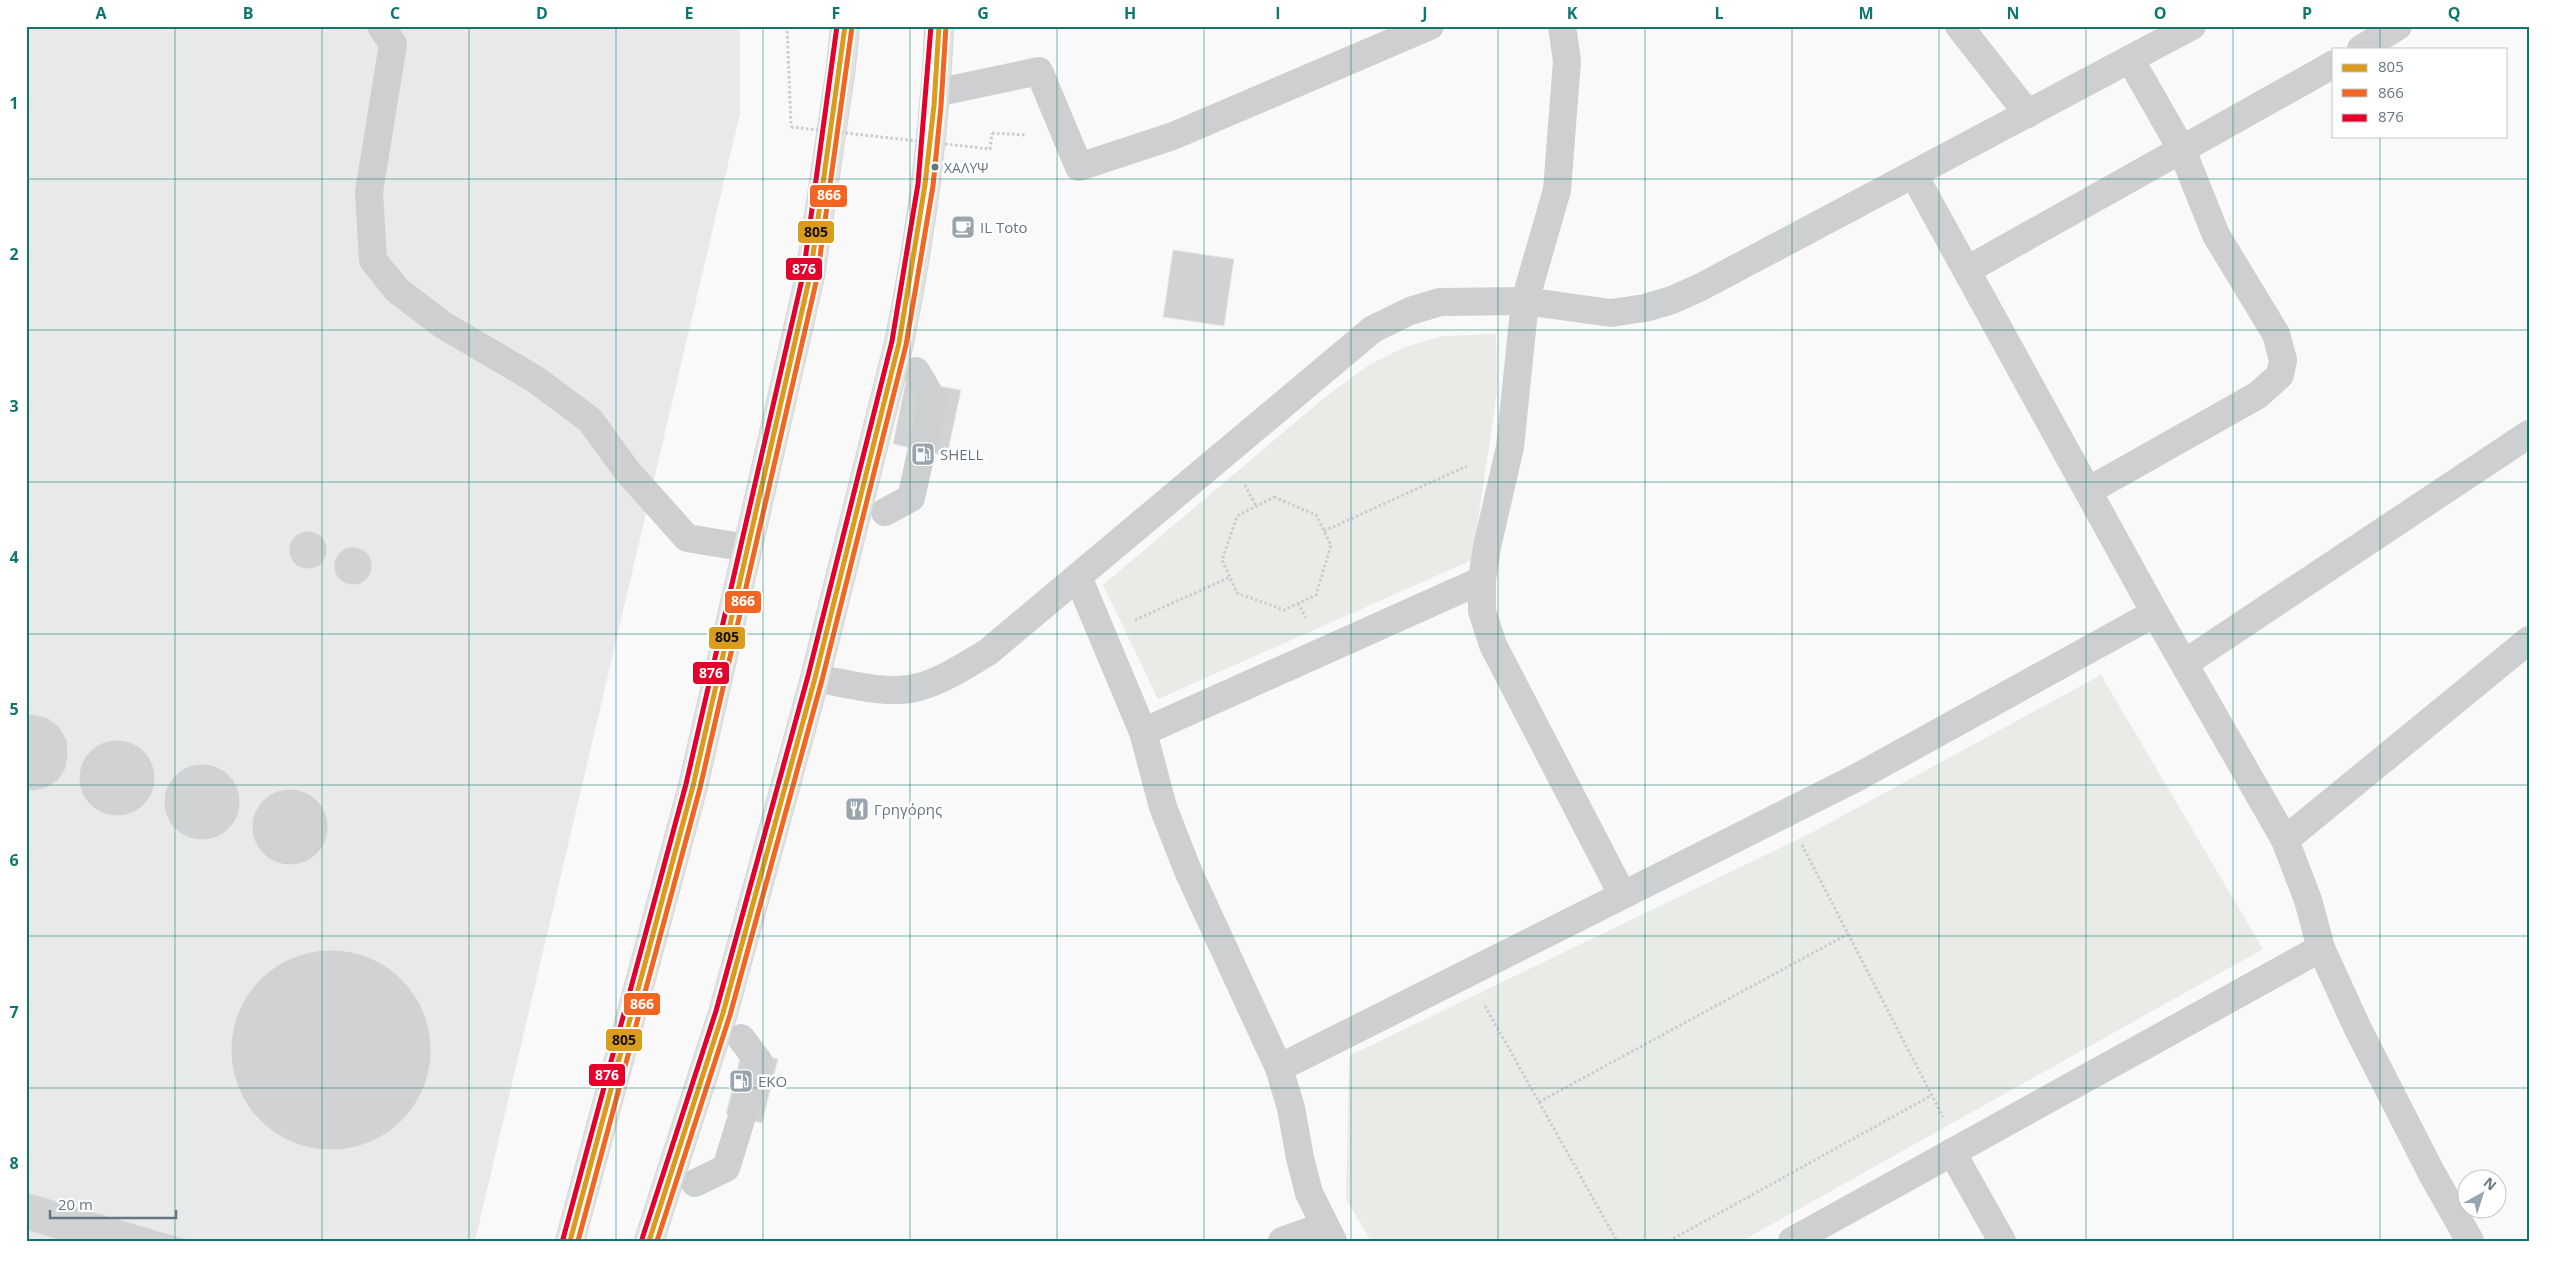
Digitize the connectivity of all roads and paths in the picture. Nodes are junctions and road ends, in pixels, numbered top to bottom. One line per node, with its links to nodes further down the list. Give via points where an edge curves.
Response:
1 (381, 26): 26 (street, via 393,44 369,192 373,260 397,290 443,326 535,379 590,420 627,471 687,538)
2 (787, 26): 15 (path, bridge, via 791,127 990,148)
3 (845, 26): 26 (highway, via 810,276)
4 (938, 26): 13 (highway)
5 (1430, 26): 13 (street, via 1173,136 1079,167 1039,70)
6 (1562, 26): 19 (street, via 1567,61 1557,190)
7 (1959, 26): 14 (street)
8 (2192, 26): 11 (street)
9 (2398, 26): 10 (street)
10 (2363, 48)
11 (2130, 60): 14 (street); 16 (street)
12 (2332, 65): 16 (street)
13 (935, 93): 34 (highway, via 908,300)
14 (2028, 114): 17 (street)
15 (992, 132)
16 (2182, 150): 18 (street); 23 (street, via 2216,235 2276,334 2283,360 2280,375 2258,395)
17 (1914, 176): 18 (street); 19 (street, via 1672,300 1610,313)
18 (1967, 270): 23 (street)
19 (1525, 301): 22 (street); 27 (street, via 1440,302 1410,311 1373,329)
20 (916, 371): 24 (street, via 933,400 911,498)
21 (2529, 434): 33 (street)
22 (1510, 447): 25 (path); 29 (street)
23 (2088, 491): 30 (street)
24 (885, 512)
25 (1324, 531): 28 (path, via 1316,515 1274,498 1237,516 1222,560); 28 (path, via 1331,545 1316,595 1284,610 1237,593)
26 (747, 548): 50 (highway, via 693,786)
27 (1078, 577): 31 (street); 34 (street, via 988,652 951,674 917,688 880,690)
28 (1230, 577): 31 (path)
29 (1482, 580): 35 (street); 38 (street, via 1482,611 1493,645)
30 (2155, 613): 33 (street); 36 (street)
31 (1103, 636): 35 (street)
32 (2529, 640): 37 (street)
33 (2185, 663): 37 (street)
34 (815, 678): 51 (highway, via 723,1013)
35 (1143, 732): 43 (street, via 1163,807 1188,871)
36 (1786, 814): 38 (street); 39 (path)
37 (2285, 840): 40 (street, via 2308,900)
38 (1622, 894): 41 (street)
39 (1848, 934): 44 (path); 45 (path)
40 (2321, 948): 46 (street); 56 (street, via 2370,1053)
41 (1466, 973): 43 (street); 45 (path)
42 (741, 1038): 47 (street, via 759,1062 726,1168)
43 (1279, 1068): 48 (street, via 1309,1193)
44 (1932, 1096): 46 (path); 54 (path)
45 (1539, 1102): 53 (path)
46 (1955, 1150): 49 (street); 55 (street)
47 (695, 1183)
48 (1329, 1233): 52 (street)
49 (1808, 1237)
50 (570, 1241)
51 (650, 1241)
52 (1282, 1241)
53 (1617, 1241)
54 (1669, 1241)
55 (2002, 1241)
56 (2470, 1241)

